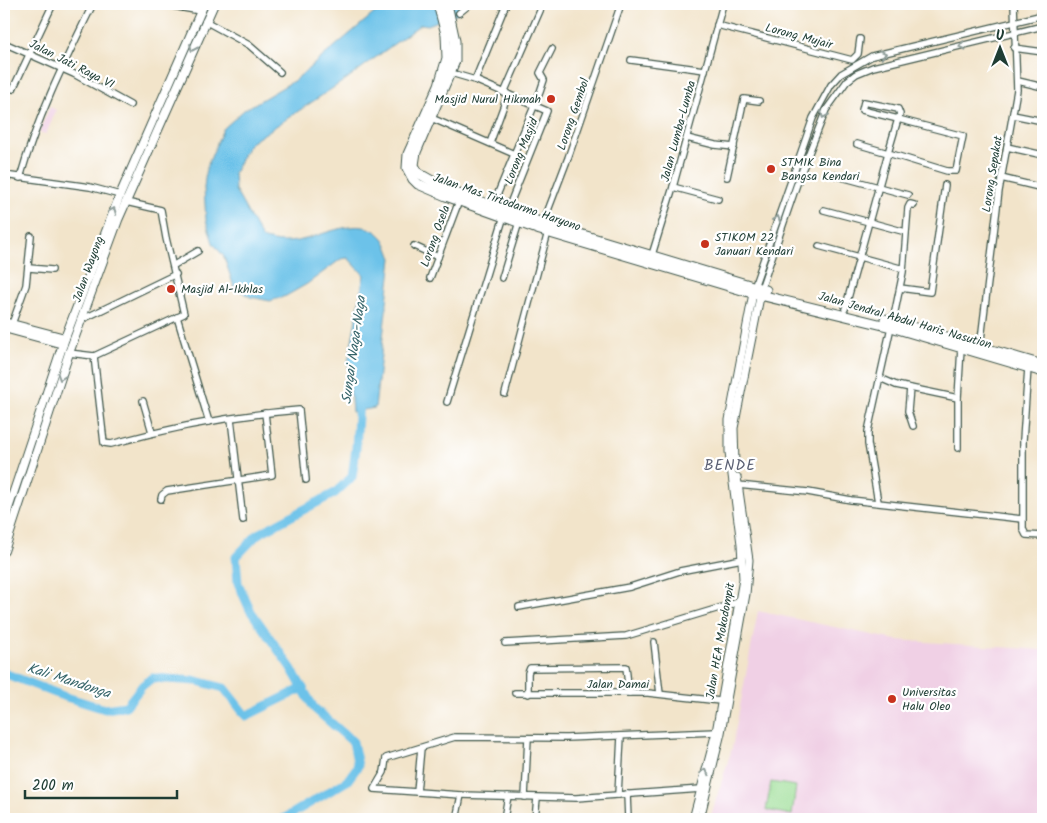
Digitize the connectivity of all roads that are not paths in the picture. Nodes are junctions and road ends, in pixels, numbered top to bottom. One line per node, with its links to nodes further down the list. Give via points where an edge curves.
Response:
1 (53, 4): 27 (street)
2 (93, 4): 29 (street)
3 (162, 4): 13 (street)
4 (214, 4): 16 (main road, Jalan Wayong)
5 (438, 4): 18 (highway)
6 (447, 4): 18 (highway)
7 (470, 4): 14 (street)
8 (506, 4): 33 (street)
9 (543, 4): 37 (street)
10 (620, 4): 73 (street, Lorong Gembol)
11 (723, 4): 19 (street, Jalan Lumba-Lumba)
12 (1014, 4): 17 (street, Lorong Sepakat)
13 (202, 7): 62 (main road, Jalan Wayong)
14 (459, 13)
15 (1043, 15): 17 (street)
16 (205, 21): 31 (street, via 249,45); 66 (main road, Jalan Wayong, one-way to 66)
17 (1014, 22): 21 (street, Lorong Sepakat); 90 (street, one-way to 17, via 813,118 831,85 841,74 872,56)
18 (448, 24): 32 (highway, Jalan Mas Tirtodarmo Haryono, via 456,52); 42 (highway, Jalan Mas Tirtodarmo Haryono, via 444,73)
19 (717, 25): 22 (street, Lorong Mujair, via 852,60 856,58); 30 (street, Jalan Lumba-Lumba)
20 (1043, 26): 21 (street)
21 (1014, 34): 24 (street, Lorong Sepakat); 90 (street, one-way to 90, via 873,67 847,81 823,118)
22 (860, 39)
23 (4, 42): 27 (street, Jalan Jati Raya VI)
24 (1014, 48): 26 (street); 34 (street, Lorong Sepakat)
25 (552, 49): 40 (street, via 540,73 544,80)
26 (1043, 52)
27 (29, 53): 29 (street, Jalan Jati Raya VI); 36 (street)
28 (631, 60): 30 (street)
29 (61, 69): 39 (street, Jalan Jati Raya VI); 56 (street, via 29,146)
30 (705, 70): 45 (street, Jalan Lumba-Lumba)
31 (280, 72)
32 (451, 73): 33 (street); 42 (highway, Jalan Mas Tirtodarmo Haryono)
33 (475, 80): 37 (street)
34 (1018, 81): 35 (street); 41 (street, Lorong Sepakat)
35 (1043, 87)
36 (13, 89)
37 (506, 93): 40 (street); 46 (street)
38 (759, 101): 48 (street, via 744,99)
39 (130, 105)
40 (535, 106): 51 (street); 70 (street, Lorong Masjid, via 547,113)
41 (1013, 115): 44 (street); 49 (street, Lorong Sepakat)
42 (428, 116): 46 (street); 65 (highway, Jalan Mas Tirtodarmo Haryono, via 408,154 409,174 418,184); 68 (highway, Jalan Mas Tirtodarmo Haryono, via 414,159 418,173 450,191)
43 (898, 118): 43 (street, via 862,110 862,104 866,102 898,109); 50 (street); 50 (street, via 963,136 957,168 955,172 947,171)
44 (1043, 121)
45 (687, 138): 48 (street, via 715,146); 60 (street, Jalan Lumba-Lumba)
46 (490, 143): 51 (street)
47 (857, 144): 50 (street)
48 (734, 147): 55 (street)
49 (1007, 147): 52 (street); 57 (street, Lorong Sepakat)
50 (888, 153): 59 (street)
51 (514, 154): 68 (street)
52 (1043, 155)
53 (4, 175): 56 (street)
54 (834, 175): 59 (street)
55 (727, 177)
56 (20, 178): 62 (street, via 90,187)
57 (1002, 178): 61 (street); 101 (street, Lorong Sepakat)
58 (945, 185): 89 (street, via 930,292)
59 (878, 187): 63 (street); 72 (street)
60 (673, 188): 64 (street); 81 (street, Jalan Lumba-Lumba)
61 (1043, 188)
62 (120, 195): 99 (main road, Jalan Wayong, one-way to 62)
63 (908, 195)
64 (718, 199)
65 (459, 200): 70 (highway, Jalan Mas Tirtodarmo Haryono); 79 (street, Lorong Osela)
66 (126, 202): 82 (street, via 162,210); 93 (main road, Jalan Wayong)
67 (914, 205): 89 (street, via 910,204 907,213)
68 (493, 206): 70 (highway, Jalan Mas Tirtodarmo Haryono)
69 (824, 210): 72 (street)
70 (505, 213): 71 (highway, Jalan Mas Tirtodarmo Haryono); 73 (highway, Jalan Mas Tirtodarmo Haryono); 113 (street)
71 (519, 222): 73 (highway, Jalan Mas Tirtodarmo Haryono); 88 (street)
72 (869, 222): 74 (street); 80 (street)
73 (544, 229): 81 (highway, Jalan Mas Tirtodarmo Haryono); 110 (street, Lorong Gembol)
74 (902, 231)
75 (31, 236): 83 (street)
76 (414, 246): 79 (street)
77 (819, 246): 80 (street)
78 (198, 251): 82 (street)
79 (438, 257): 87 (street, Lorong Osela)
80 (860, 257): 84 (street); 91 (street)
81 (650, 259): 90 (highway, Jalan Mas Tirtodarmo Haryono)
82 (174, 265): 86 (street)
83 (29, 268): 85 (street); 96 (street, via 24,294)
84 (900, 268)
85 (52, 270)
86 (176, 274): 92 (street, via 184,314); 93 (street)
87 (430, 278)
88 (502, 278)
89 (900, 288): 97 (street)
90 (757, 291): 91 (highway, Jalan Jendral Abdul Haris Nasution); 94 (highway, Jalan Jendral Abdul Haris Nasution); 114 (street, Jalan HEA Mokodompit)
91 (846, 309): 94 (highway, Jalan Jendral Abdul Haris Nasution)
92 (178, 316): 103 (street); 117 (street)
93 (81, 320): 102 (main road, Jalan Wayong)
94 (882, 321): 97 (highway, Jalan Jendral Abdul Haris Nasution)
95 (4, 322): 96 (main road)
96 (12, 324): 99 (main road)
97 (892, 324): 100 (highway, Jalan Jendral Abdul Haris Nasution); 101 (highway, Jalan Jendral Abdul Haris Nasution); 108 (street)
98 (4, 328): 99 (main road)
99 (62, 341): 120 (main road, Jalan Wayong)
100 (961, 348): 104 (highway, Jalan Jendral Abdul Haris Nasution); 111 (street)
101 (980, 348): 104 (highway, Jalan Jendral Abdul Haris Nasution)
102 (68, 353): 103 (street); 122 (main road, Jalan Wayong, one-way to 122)
103 (94, 356): 119 (street, via 104,443)
104 (1006, 359): 105 (highway, Jalan Jendral Abdul Haris Nasution); 106 (highway, Jalan Jendral Abdul Haris Nasution)
105 (1043, 365)
106 (1028, 368): 107 (highway, Jalan Jendral Abdul Haris Nasution); 129 (street, via 1022,440)
107 (1043, 372)
108 (880, 378): 109 (street); 127 (street, via 868,435)
109 (910, 388): 111 (street); 118 (street, via 908,411)
110 (505, 394)
111 (958, 398): 121 (street)
112 (143, 401): 119 (street)
113 (447, 402)
114 (734, 408): 125 (street, Jalan HEA Mokodompit, via 733,445); 134 (street, Jalan HEA Mokodompit, via 729,452)
115 (265, 413): 116 (street); 123 (street, via 272,474); 124 (street, via 300,410)
116 (231, 419): 117 (street); 123 (street)
117 (209, 422): 119 (street)
118 (913, 426)
119 (152, 432)
120 (29, 448): 122 (main road); 128 (main road, Jalan Wayong)
121 (958, 448)
122 (37, 451): 133 (main road, Jalan Wayong)
123 (237, 480): 126 (street, via 166,491); 130 (street)
124 (306, 480)
125 (738, 485): 127 (street); 137 (street, Jalan HEA Mokodompit, via 748,560 746,594)
126 (161, 499)
127 (878, 502): 129 (street)
128 (6, 507): 131 (main road, Jalan Wayong)
129 (1022, 519): 132 (street, via 1024,534)
130 (243, 520)
131 (4, 521)
132 (1043, 536)
133 (4, 551)
134 (742, 559): 135 (street, Jalan HEA Mokodompit); 136 (street, via 630,586)
135 (739, 602): 137 (street, Jalan HEA Mokodompit); 139 (street, via 619,638)
136 (519, 607)
137 (736, 633): 144 (street, Jalan HEA Mokodompit); 150 (street, Jalan HEA Mokodompit)
138 (654, 642): 143 (street)
139 (505, 644)
140 (515, 693): 142 (street, Jalan Damai)
141 (629, 693): 142 (street, Jalan Damai); 142 (street, via 626,667 576,666 530,668); 143 (street, Jalan Damai)
142 (528, 694)
143 (660, 694): 144 (street, Jalan Damai)
144 (720, 701): 145 (street, Jalan HEA Mokodompit)
145 (716, 732): 146 (street); 149 (street, Jalan HEA Mokodompit, one-way to 145)
146 (621, 736): 147 (street); 154 (street)
147 (528, 738): 148 (street, via 455,737); 156 (street)
148 (421, 748): 151 (street); 151 (street, via 386,758 382,780 374,789)
149 (701, 789): 150 (street); 152 (street); 162 (street, Jalan HEA Mokodompit)
150 (709, 789): 163 (street, Jalan HEA Mokodompit)
151 (417, 792): 153 (street)
152 (627, 794): 154 (street); 161 (street)
153 (461, 795): 155 (street); 158 (street)
154 (618, 795): 157 (street)
155 (508, 796): 156 (street); 159 (street)
156 (525, 797): 157 (street)
157 (537, 798): 160 (street)
158 (457, 815)
159 (504, 819)
160 (535, 819)
161 (628, 819)
162 (693, 819)
163 (700, 819)

